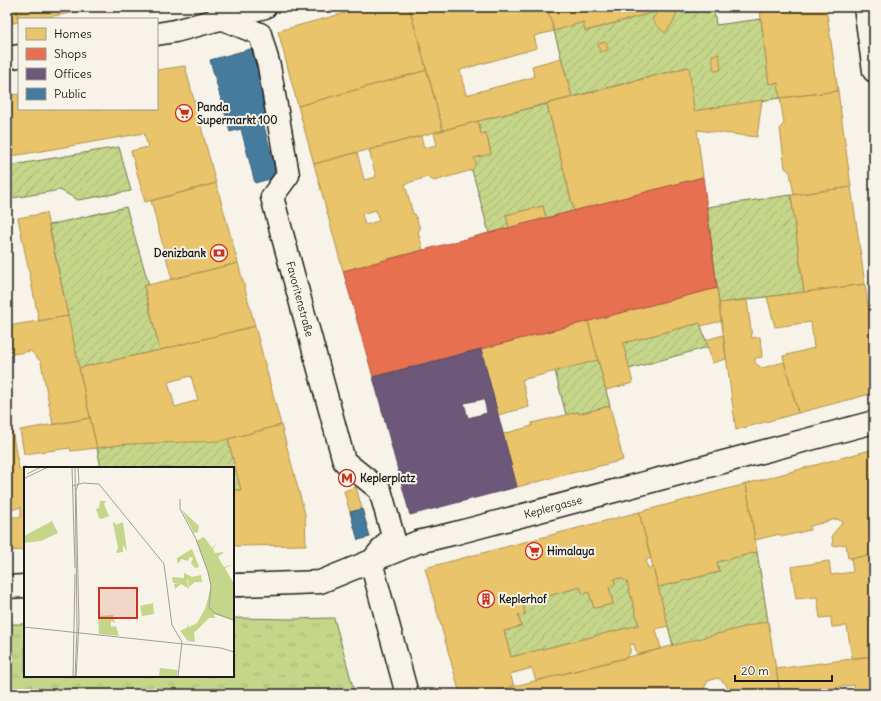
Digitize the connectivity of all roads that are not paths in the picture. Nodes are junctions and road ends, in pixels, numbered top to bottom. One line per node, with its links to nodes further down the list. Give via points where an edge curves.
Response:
1 (265, 7): 3 (street)
2 (865, 7): 7 (street)
3 (221, 13): 4 (street, via 175,32); 9 (street, Favoritenstraße, via 260,34 269,66 288,174 272,197 344,461 380,490 393,536)
4 (158, 34)
5 (18, 56): 6 (street)
6 (7, 58)
7 (874, 71)
8 (874, 422): 9 (street, Keplergasse, via 418,542)
9 (371, 562): 10 (street, Keplergasse, via 320,582); 13 (street)
10 (236, 585)
11 (24, 586): 12 (street)
12 (7, 587)
13 (407, 694)

